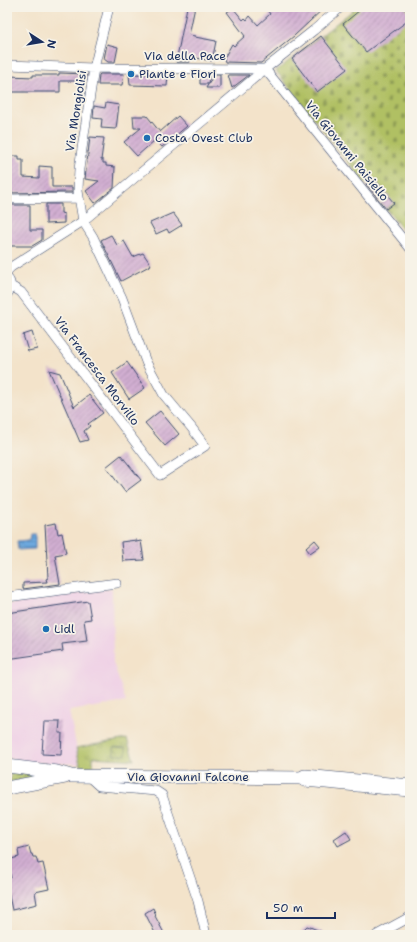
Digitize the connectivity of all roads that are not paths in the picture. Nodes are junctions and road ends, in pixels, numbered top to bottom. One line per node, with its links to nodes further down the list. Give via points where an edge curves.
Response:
1 (109, 7): 4 (street, Via Mongiolisi)
2 (341, 7): 5 (street)
3 (7, 65): 4 (street, Via della Pace)
4 (94, 68): 5 (street, Via della Pace); 6 (street, Via Mongiolisi, via 79,169)
5 (265, 69): 8 (street); 9 (street, Via Giovanni Paisiello)
6 (79, 198): 7 (street); 8 (street, Via Mongiolisi)
7 (7, 199)
8 (83, 220): 10 (street); 11 (street, Via Francesca Morvillo, via 122,298 146,362 164,395 205,446 160,474 21,292)
9 (410, 248)
10 (7, 271)
11 (8, 286)
12 (117, 583): 13 (street)
13 (7, 597)
14 (7, 766): 15 (main road)
15 (71, 776): 17 (main road, Via Giovanni Falcone); 20 (main road)
16 (410, 776): 18 (highway)
17 (89, 777): 18 (main road, Via Giovanni Falcone); 23 (street, via 99,786 156,791 162,795 198,901)
18 (305, 778): 19 (highway); 21 (highway)
19 (410, 782)
20 (7, 788)
21 (410, 788)
22 (410, 917): 24 (street)
23 (206, 935)
24 (377, 935)

